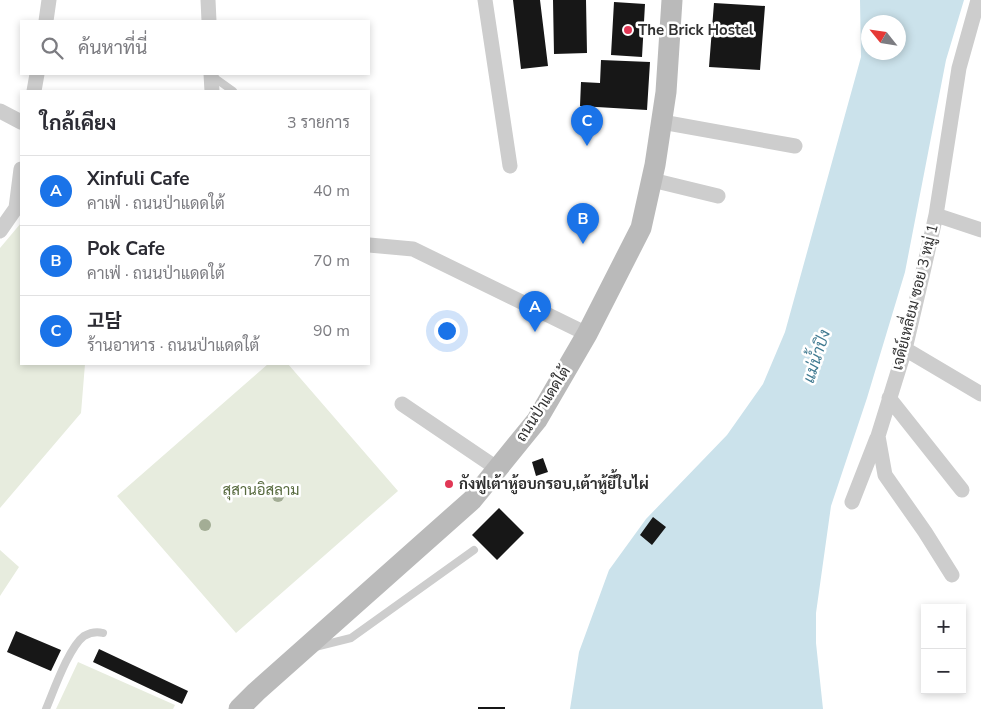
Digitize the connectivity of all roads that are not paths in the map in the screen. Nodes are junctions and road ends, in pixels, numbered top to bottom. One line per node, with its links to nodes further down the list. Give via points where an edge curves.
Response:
1 (49, 0): 6 (street)
2 (208, 0): 7 (street)
3 (485, 0): 16 (street)
4 (672, 0): 14 (street, ถนนป่าแดดใต้)
5 (978, 0): 20 (street, เจดีย์เหลี่ยม ซอย 3 หมู่ 1, via 959,68)
6 (46, 20)
7 (209, 20)
8 (37, 75): 10 (street)
9 (212, 80): 11 (lane)
10 (34, 90)
11 (231, 90)
12 (0, 111): 13 (street)
13 (20, 121)
14 (662, 122): 15 (street); 18 (street, ถนนป่าแดดใต้)
15 (795, 146)
16 (510, 166)
17 (20, 177): 22 (street, via 16,208)
18 (652, 180): 19 (street); 24 (street, ถนนป่าแดดใต้, via 641,228)
19 (718, 196)
20 (936, 215): 21 (street); 25 (street, เจดีย์เหลี่ยม ซอย 3 หมู่ 1)
21 (981, 230)
22 (0, 231)
23 (370, 245): 24 (street, via 414,249)
24 (587, 334): 30 (street, ถนนป่าแดดใต้, via 537,420)
25 (905, 349): 26 (street); 27 (street, เจดีย์เหลี่ยม ซอย 3 หมู่ 1)
26 (981, 394)
27 (889, 398): 29 (street, เจดีย์เหลี่ยม ซอย 3 หมู่ 1); 31 (street)
28 (402, 404): 30 (street)
29 (878, 436): 32 (street); 34 (street, เจดีย์เหลี่ยม ซอย 3 หมู่ 1, via 885,475)
30 (498, 469): 36 (street, ถนนป่าแดดใต้, via 472,500)
31 (962, 490)
32 (852, 502)
33 (474, 550): 36 (lane, via 350,638)
34 (952, 575)
35 (103, 633): 37 (lane, via 95,631 74,646)
36 (301, 651): 38 (street, ถนนป่าแดดใต้)
37 (46, 709)
38 (239, 709)

